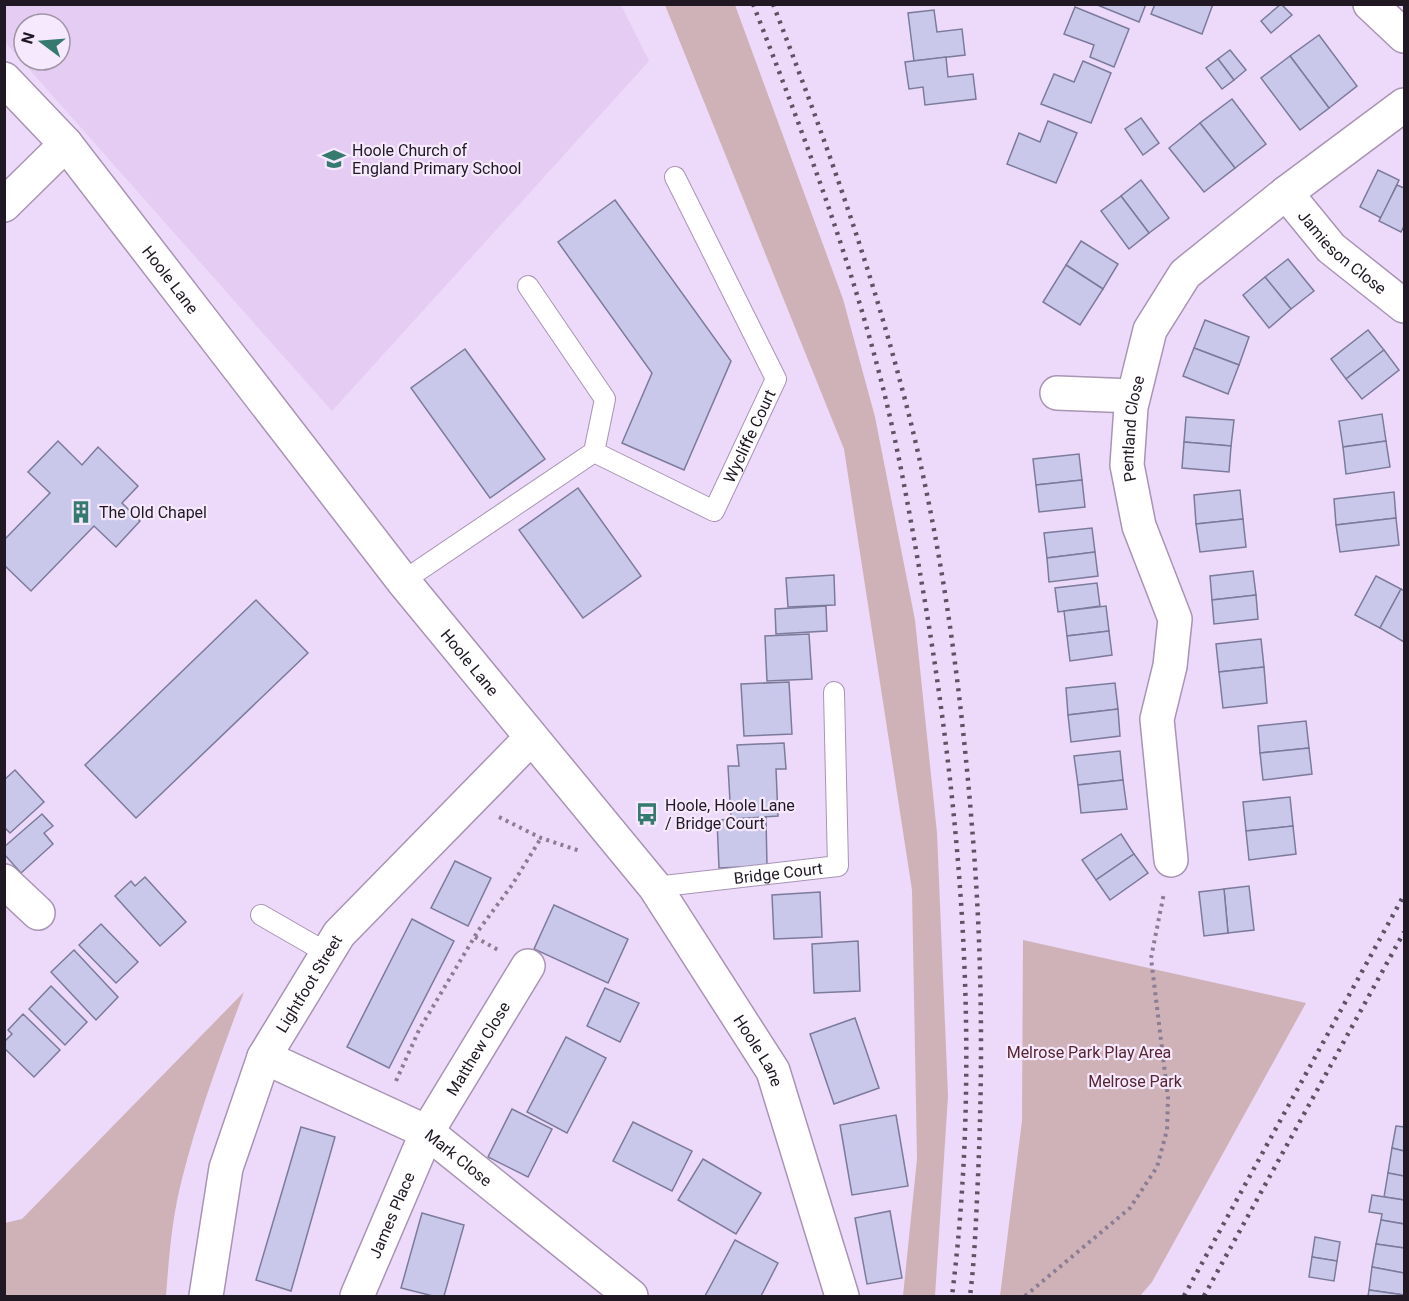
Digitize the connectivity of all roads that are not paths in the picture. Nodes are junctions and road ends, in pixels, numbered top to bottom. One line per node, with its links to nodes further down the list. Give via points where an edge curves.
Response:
1 (1370, 4): 2 (street)
2 (1404, 36)
3 (4, 79): 5 (street, Hoole Lane)
4 (1404, 105): 7 (street, Pentland Close)
5 (66, 144): 8 (street); 14 (street, Hoole Lane)
6 (675, 177): 13 (lane, Wycliffe Court, via 776,379 714,511)
7 (1286, 193): 10 (street, Jamieson Close, via 1331,248); 12 (street, Pentland Close, via 1185,274 1150,330)
8 (4, 205)
9 (528, 286): 13 (lane, via 604,399)
10 (1404, 306)
11 (1057, 393): 12 (street)
12 (1133, 396): 17 (street, Pentland Close, via 1127,465 1139,526 1175,619 1170,666 1157,719)
13 (594, 452): 14 (lane)
14 (403, 581): 16 (street, Hoole Lane)
15 (834, 692): 19 (lane, Bridge Court, via 838,866)
16 (531, 738): 19 (street, Hoole Lane); 22 (street, Lightfoot Street, via 339,934)
17 (1171, 860)
18 (4, 881): 20 (street)
19 (655, 887): 29 (street, Hoole Lane, via 773,1071)
20 (38, 913)
21 (261, 915): 22 (lane)
22 (327, 953): 24 (street, Lightfoot Street)
23 (528, 966): 25 (street, Matthew Close)
24 (264, 1057): 25 (street, Mark Close); 26 (street, Lightfoot Street, via 226,1168)
25 (427, 1132): 27 (street, James Place); 28 (street, Mark Close)
26 (206, 1296)
27 (357, 1296)
28 (631, 1296)
29 (842, 1296)

